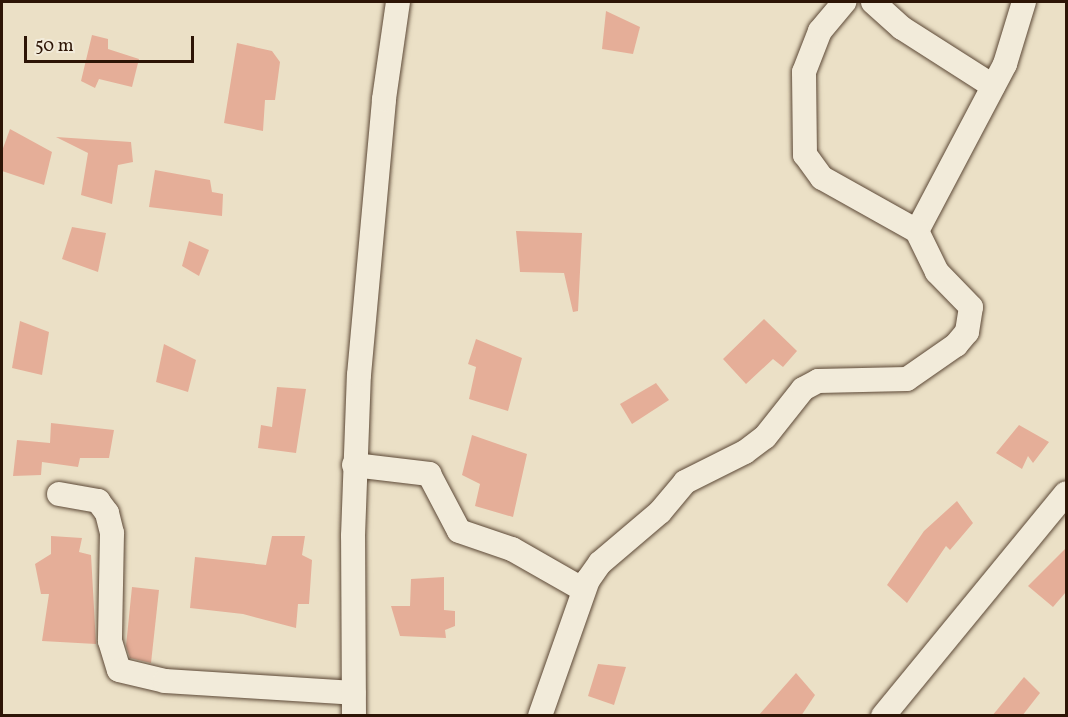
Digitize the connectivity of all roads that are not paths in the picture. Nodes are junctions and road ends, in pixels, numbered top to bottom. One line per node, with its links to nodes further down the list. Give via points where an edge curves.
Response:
1 (398, 2): 7 (street, via 370,244)
2 (844, 2): 6 (street, via 820,31 804,72 805,155 822,178)
3 (873, 2): 5 (street, via 910,33)
4 (1024, 2): 5 (street, via 1005,64)
5 (993, 86): 6 (street)
6 (917, 231): 10 (street, via 937,272 971,307 968,332 956,345 907,379 837,378 803,389 765,437 745,452 685,482 660,512 600,563)
7 (354, 465): 10 (street, via 429,474 459,531 512,549); 11 (street)
8 (1066, 493): 13 (street)
9 (59, 494): 11 (street, via 98,501 108,513 112,534 110,640 119,670 165,681)
10 (582, 590): 12 (street)
11 (354, 704)
12 (540, 716)
13 (883, 716)

